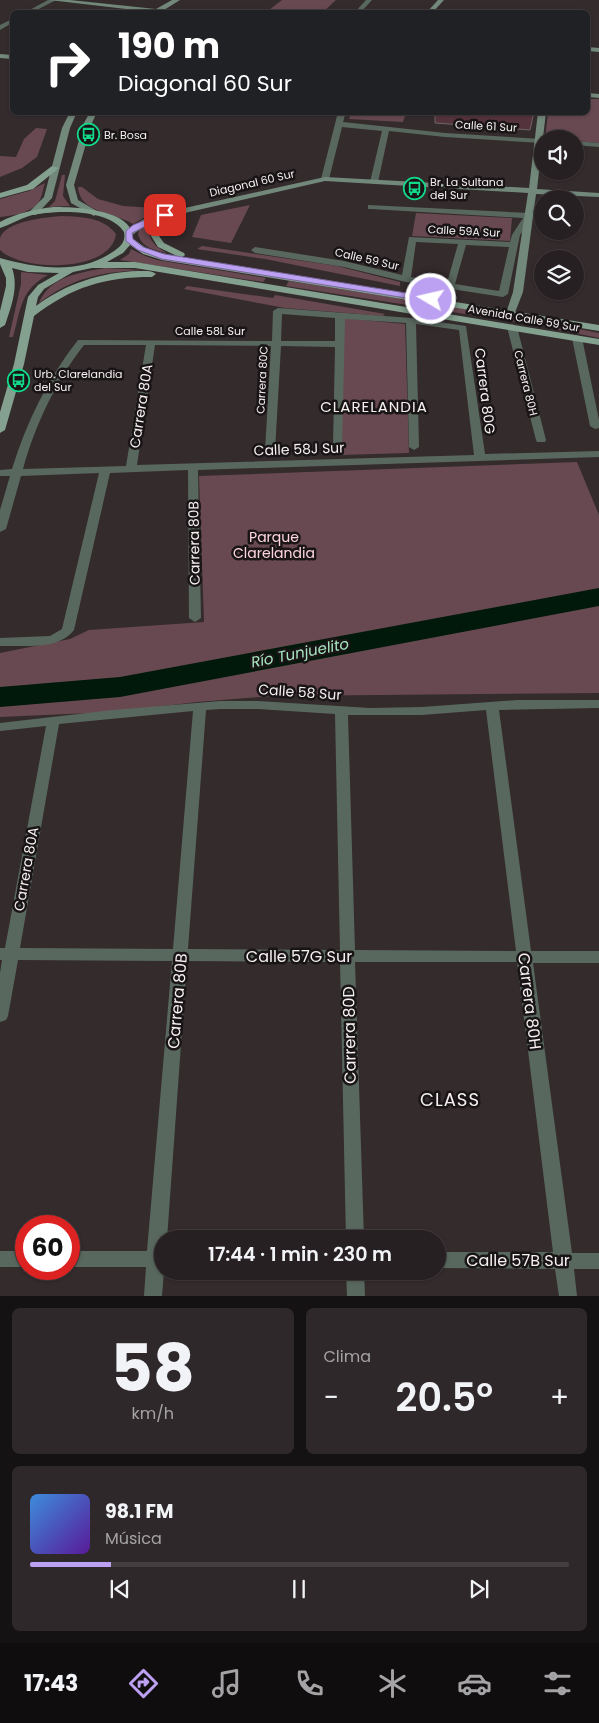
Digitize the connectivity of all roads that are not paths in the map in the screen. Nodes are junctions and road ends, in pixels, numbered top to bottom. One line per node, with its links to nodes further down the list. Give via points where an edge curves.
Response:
1 (52, 0): 5 (street); 6 (street)
2 (177, 0): 7 (street)
3 (368, 0): 8 (street)
4 (441, 0): 9 (street)
5 (33, 10)
6 (137, 10)
7 (158, 10)
8 (360, 10)
9 (432, 10)
10 (72, 115): 20 (street)
11 (92, 115): 30 (street, via 70,185 74,201)
12 (341, 115): 14 (street)
13 (542, 115): 16 (street)
14 (339, 124): 15 (street, Calle 61 Sur); 21 (street)
15 (386, 129): 17 (street, Calle 61 Sur); 23 (street)
16 (541, 130)
17 (534, 141)
18 (584, 143): 19 (street)
19 (599, 144)
20 (55, 168): 25 (main road, via 30,186); 29 (street, via 48,198)
21 (325, 180): 23 (street, Diagonal 60 Sur); 28 (street, Diagonal 60 Sur)
22 (534, 180): 24 (street)
23 (374, 182): 24 (street, Diagonal 60 Sur)
24 (532, 192): 26 (street, Diagonal 60 Sur); 32 (street)
25 (0, 196)
26 (599, 196)
27 (371, 207): 32 (street)
28 (183, 211): 35 (street, Diagonal 60 Sur, via 145,222); 41 (main road, via 160,224 155,236 166,248)
29 (33, 213): 30 (main road, Avenida Calle 59 Sur, via 61,210); 31 (main road, Avenida Calle 59 Sur)
30 (94, 213): 35 (main road, Avenida Calle 59 Sur, via 118,221)
31 (22, 216): 33 (main road); 34 (main road)
32 (529, 216): 37 (street, via 516,235); 39 (street)
33 (0, 219)
34 (0, 225)
35 (129, 236): 41 (main road, Avenida Calle 59 Sur, via 140,248 154,254); 42 (main road, via 123,250)
36 (463, 242): 37 (street, Calle 59A Sur); 45 (street, Calle 59A Sur, via 412,239); 46 (street)
37 (514, 246): 39 (street); 46 (street, Calle 59 Sur, via 503,294)
38 (255, 250): 45 (street, Calle 59 Sur, via 344,264)
39 (524, 257): 47 (street)
40 (2, 262): 43 (main road, via 36,270); 51 (main road, via 11,278)
41 (207, 264): 47 (main road, Avenida Calle 59 Sur)
42 (89, 266): 43 (main road); 44 (main road, Avenida Calle 59 Sur, via 135,265)
43 (74, 268): 48 (main road, via 36,293)
44 (201, 276): 48 (main road, via 146,274 100,278 69,288); 52 (main road, Avenida Calle 59 Sur)
45 (406, 279): 46 (street, Calle 59 Sur)
46 (450, 286)
47 (511, 313): 53 (main road, Avenida Calle 59 Sur)
48 (28, 316): 60 (main road, via 19,364)
49 (340, 316): 50 (street); 57 (street, Carrera 80C, via 278,311); 58 (street)
50 (412, 321): 63 (street); 66 (street, Carrera 80G, via 463,328)
51 (0, 325)
52 (512, 327): 54 (main road, Avenida Calle 59 Sur); 61 (street, Carrera 80H)
53 (599, 328)
54 (577, 338): 55 (main road, Avenida Calle 59 Sur); 59 (street)
55 (599, 342)
56 (151, 344): 57 (street, Calle 58L Sur); 68 (street, Carrera 80A); 71 (street, Calle 58L Sur, via 81,342 49,390 24,443)
57 (276, 344): 58 (street, Calle 58L Sur); 64 (street, Carrera 80C)
58 (339, 344): 62 (street)
59 (595, 426)
60 (0, 430)
61 (540, 440)
62 (338, 446)
63 (414, 448)
64 (270, 451)
65 (599, 454): 66 (street, Calle 58J Sur)
66 (480, 458): 67 (street, Calle 58J Sur)
67 (193, 467): 68 (street, Calle 58J Sur); 73 (street, Carrera 80B)
68 (132, 469): 69 (street, Calle 58J Sur)
69 (105, 470): 71 (street, Calle 58J Sur); 74 (street, via 68,630 52,640)
70 (0, 473): 71 (street, Calle 58J Sur)
71 (15, 473): 72 (street)
72 (0, 529)
73 (195, 618)
74 (0, 642)
75 (599, 704): 77 (street, Calle 58 Sur)
76 (200, 706): 78 (street, Calle 58 Sur, via 258,705); 79 (street, Calle 58 Sur); 82 (street, Carrera 80B)
77 (492, 706): 78 (street, Calle 58 Sur); 84 (street, Carrera 80H)
78 (341, 712): 83 (street, Carrera 80D)
79 (53, 722): 80 (street, Calle 58 Sur); 81 (street, Carrera 80A)
80 (0, 727)
81 (6, 954): 82 (street, Calle 57G Sur); 86 (street, Carrera 80A)
82 (180, 955): 83 (street, Calle 57G Sur); 87 (street, Carrera 80B)
83 (347, 956): 84 (street, Calle 57G Sur); 88 (street, Carrera 80D)
84 (524, 957): 85 (street, Calle 57G Sur); 94 (street, Carrera 80H)
85 (599, 957)
86 (0, 1016)
87 (161, 1230)
88 (355, 1230)
89 (0, 1259): 90 (street)
90 (15, 1259)
91 (80, 1259): 92 (street)
92 (154, 1259)
93 (446, 1260): 94 (street, Calle 57B Sur)
94 (564, 1261): 95 (street, Calle 57B Sur); 100 (street, Carrera 80H)
95 (599, 1261)
96 (156, 1280): 98 (street, Carrera 80B)
97 (356, 1280): 99 (street)
98 (153, 1296)
99 (356, 1296)
100 (568, 1296)

